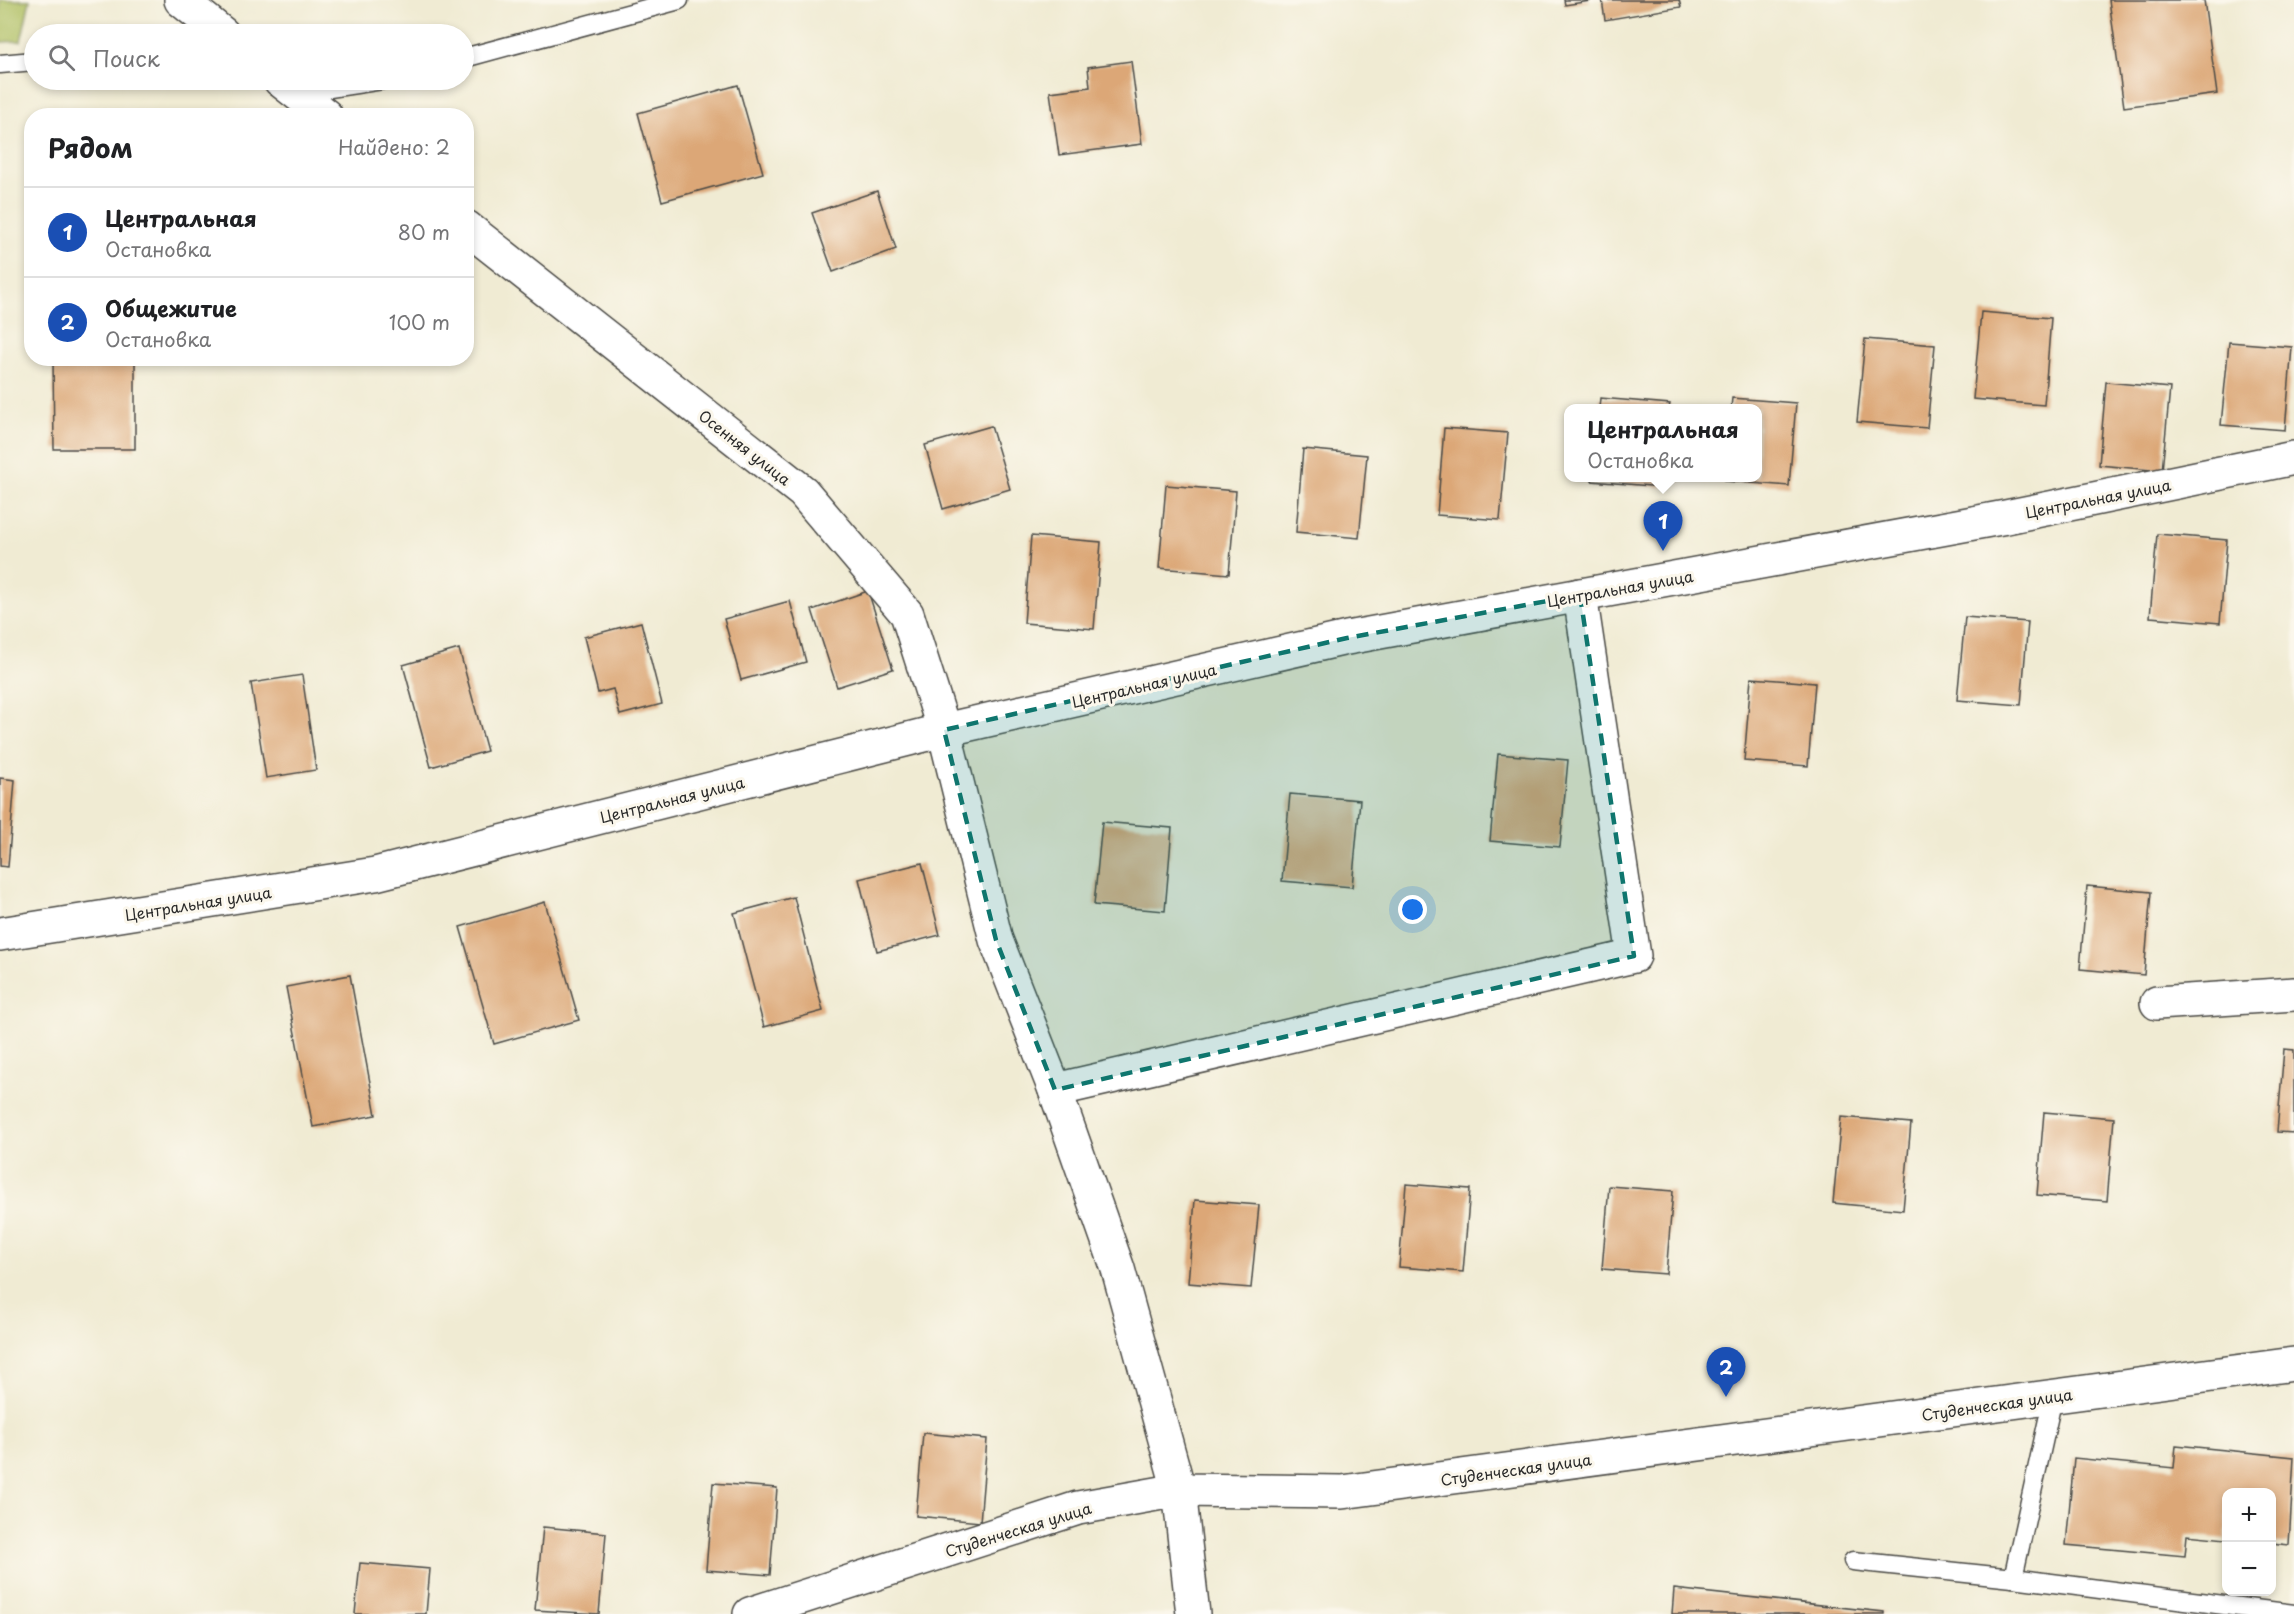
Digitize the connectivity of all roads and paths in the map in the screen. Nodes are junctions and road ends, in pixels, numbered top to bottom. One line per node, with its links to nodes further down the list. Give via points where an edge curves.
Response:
1 (181, 0): 3 (street)
2 (679, 0): 4 (lane)
3 (211, 24)
4 (474, 55)
5 (24, 62): 6 (lane)
6 (0, 64)
7 (294, 90): 8 (street)
8 (316, 108)
9 (474, 233): 12 (street, Осенняя улица, via 803,492 907,614)
10 (2294, 458): 11 (street, Центральная улица, via 2006,517)
11 (1580, 595): 12 (street, Центральная улица, via 1347,638); 16 (street, via 1634,956)
12 (944, 730): 13 (street, Центральная улица, via 375,874); 16 (street, Осенняя улица, via 996,940)
13 (0, 934)
14 (2294, 994): 15 (street)
15 (2157, 1003)
16 (1055, 1090): 19 (street, Осенняя улица, via 1118,1269)
17 (2294, 1364): 18 (street, Студенческая улица)
18 (2053, 1397): 19 (street, Студенческая улица, via 1342,1492); 21 (lane)
19 (1179, 1490): 22 (street, Студенческая улица, via 1078,1508); 23 (street, Осенняя улица)
20 (1853, 1561): 21 (lane)
21 (2013, 1578): 24 (lane)
22 (750, 1614)
23 (1193, 1614)
24 (2294, 1614)

